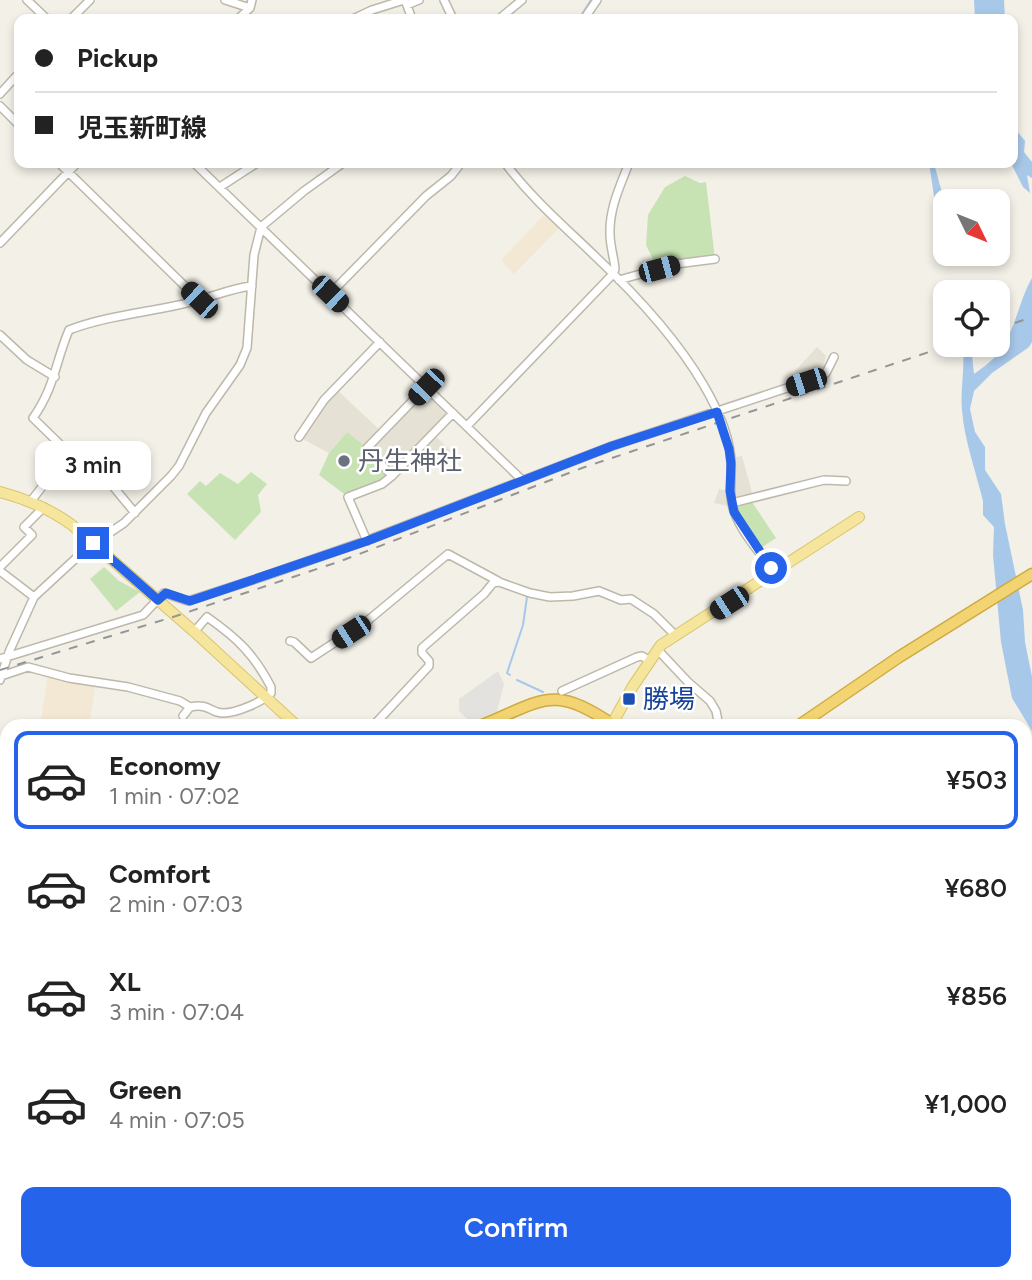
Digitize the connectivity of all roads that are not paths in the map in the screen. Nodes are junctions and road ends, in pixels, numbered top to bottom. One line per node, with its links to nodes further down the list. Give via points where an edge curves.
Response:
1 (27, 0): 9 (street)
2 (90, 0): 10 (street)
3 (225, 0): 7 (street)
4 (419, 0): 6 (street)
5 (522, 0): 8 (street)
6 (405, 2): 11 (street)
7 (251, 4)
8 (510, 4)
9 (42, 14)
10 (76, 14)
11 (364, 14)
12 (14, 78): 13 (street)
13 (0, 93)
14 (0, 106): 15 (street)
15 (14, 120)
16 (64, 168): 24 (street)
17 (72, 168): 24 (street)
18 (199, 168): 25 (street)
19 (249, 168): 25 (street)
20 (336, 168): 26 (street)
21 (457, 168): 31 (street)
22 (509, 168): 29 (street, via 550,216)
23 (627, 168): 29 (street, via 615,198 610,234)
24 (68, 172): 27 (street); 32 (street)
25 (220, 187): 26 (street)
26 (261, 227): 30 (street); 31 (street)
27 (0, 243)
28 (715, 259): 29 (street)
29 (616, 277): 38 (street, via 687,361); 40 (street)
30 (252, 286): 32 (street); 50 (street, via 247,346 240,365 206,413 179,466)
31 (330, 294): 34 (street)
32 (199, 300): 36 (street, via 69,330)
33 (0, 335): 36 (street)
34 (380, 342): 37 (street); 41 (street, via 324,400)
35 (834, 357): 38 (street, via 823,376)
36 (55, 377): 42 (street, via 33,418)
37 (426, 387): 39 (street); 43 (street, via 367,448)
38 (717, 412): 44 (street); 48 (street, via 729,449)
39 (453, 413): 40 (street); 43 (street)
40 (467, 426): 44 (street)
41 (299, 437)
42 (72, 456): 47 (street); 50 (street, via 102,474)
43 (392, 476): 52 (street, via 348,497)
44 (522, 479): 52 (street)
45 (846, 481): 48 (street, via 824,480)
46 (0, 492): 47 (main road)
47 (31, 501): 49 (main road)
48 (732, 503): 55 (street, via 742,527)
49 (44, 507): 53 (main road); 54 (street, via 24,527 32,536)
50 (135, 513): 53 (street)
51 (859, 517): 55 (main road)
52 (367, 541): 59 (street, via 190,601 166,593)
53 (93, 543): 58 (street); 59 (main road)
54 (0, 569): 58 (street)
55 (775, 573): 61 (main road)
56 (1032, 574): 77 (highway)
57 (499, 582): 61 (street, via 550,597 599,591 631,599); 62 (street, via 448,554 366,622 311,658); 72 (street, via 423,648 429,666)
58 (34, 597): 64 (street)
59 (158, 600): 60 (main road); 64 (street, via 143,615)
60 (194, 632): 68 (main road); 68 (street, via 207,617 235,638 263,671 271,689)
61 (676, 636): 63 (main road)
62 (290, 641)
63 (657, 649): 65 (main road); 76 (street, via 710,701)
64 (4, 657): 66 (street)
65 (650, 661): 67 (street, via 636,657); 75 (main road)
66 (1, 678): 69 (street, via 28,667 128,687)
67 (562, 691)
68 (266, 697): 69 (street, via 222,713 201,705); 71 (main road)
69 (190, 707): 70 (street)
70 (183, 716)
71 (290, 719)
72 (380, 719)
73 (502, 719): 74 (highway, via 558,698)
74 (603, 719)
75 (616, 719)
76 (718, 719)
77 (808, 719)

